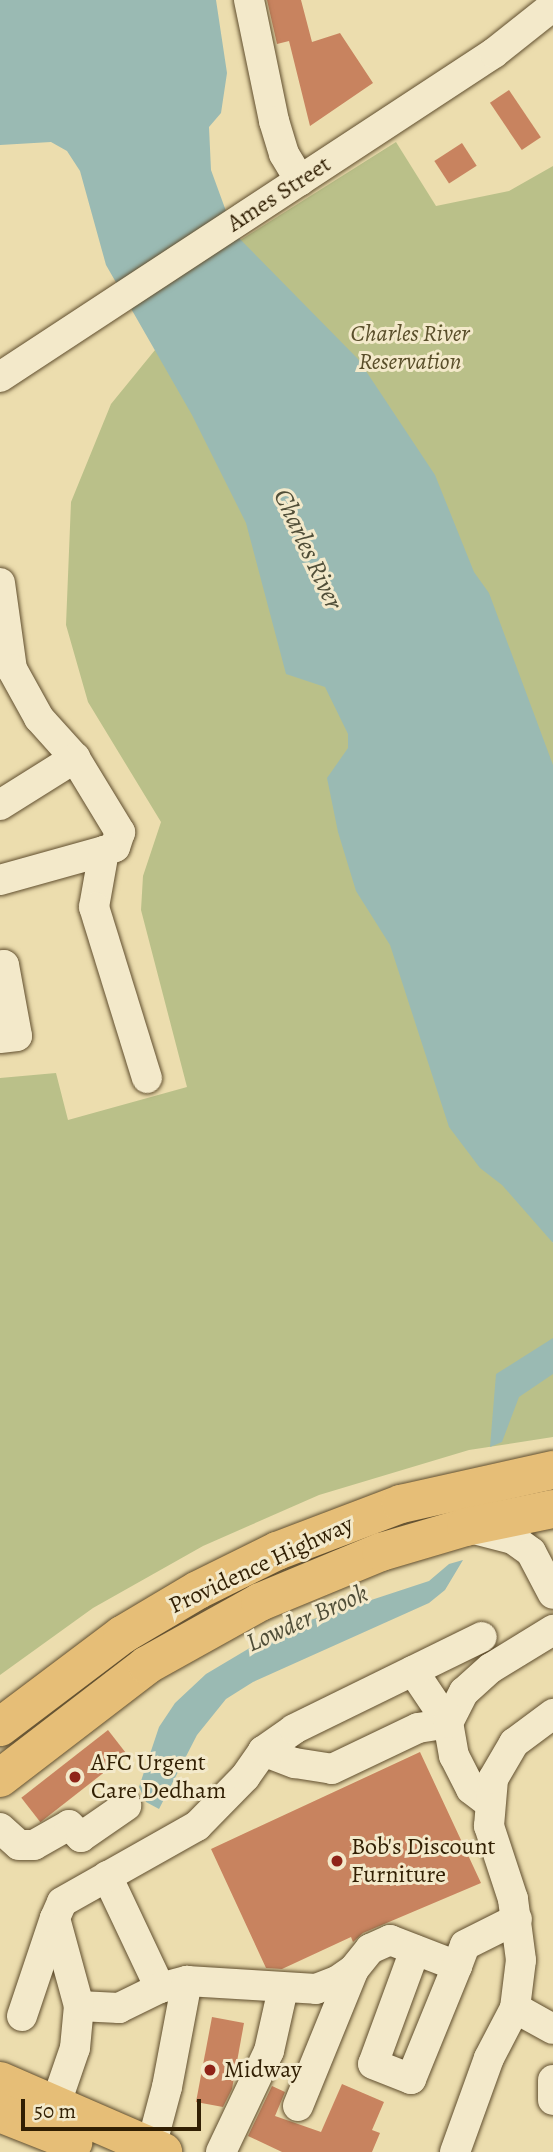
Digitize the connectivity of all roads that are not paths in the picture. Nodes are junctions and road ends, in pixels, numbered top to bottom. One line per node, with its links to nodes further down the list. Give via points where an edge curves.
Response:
1 (249, 0): 3 (street, via 274,121 284,154)
2 (553, 6): 3 (street, Ames Street, via 494,53)
3 (300, 181): 4 (street, Ames Street)
4 (0, 377)
5 (0, 583): 6 (street, via 12,669 39,718)
6 (75, 758): 7 (street); 8 (street, via 120,832 115,847)
7 (0, 805)
8 (104, 851): 9 (street); 12 (street, via 94,907)
9 (0, 880)
10 (0, 966): 11 (street, via 4,965 17,1036)
11 (0, 1038)
12 (147, 1078)
13 (553, 1470): 22 (main road, Providence Highway, via 401,1504 267,1556 122,1635)
14 (553, 1509): 15 (main road, Providence Highway)
15 (466, 1527): 16 (street, via 513,1539 531,1552); 24 (main road, Providence Highway, via 339,1567 221,1622 120,1684)
16 (553, 1594)
17 (553, 1630): 21 (street, via 482,1676 464,1692)
18 (482, 1637): 19 (street)
19 (413, 1671): 21 (street); 23 (street, via 294,1729)
20 (553, 1714): 25 (street, via 527,1731 502,1758)
21 (447, 1723): 23 (street, via 418,1728 332,1769); 25 (street, via 454,1756 471,1789)
22 (0, 1727)
23 (262, 1751): 29 (street, via 245,1777 197,1826)
24 (0, 1778)
25 (488, 1802): 31 (street, via 489,1826)
26 (126, 1805): 28 (street)
27 (0, 1828): 28 (street, via 19,1845 34,1845 69,1825)
28 (81, 1837): 29 (street)
29 (99, 1880): 30 (street, via 62,1902); 35 (street)
30 (55, 1918): 37 (street); 39 (street)
31 (517, 1919): 33 (street, via 465,1945); 38 (street, via 521,1960)
32 (415, 1950): 33 (street); 33 (street, via 373,2064 411,2079); 34 (street, via 390,1940 370,1949)
33 (457, 1966)
34 (354, 1969): 36 (street, via 316,1989); 45 (street)
35 (174, 1984): 36 (street); 37 (street, via 119,2008); 47 (street, via 167,2087)
36 (283, 1989): 49 (street, via 269,2051)
37 (79, 2006): 44 (street, via 75,2048)
38 (515, 2008): 40 (street); 50 (street, via 489,2058)
39 (22, 2016)
40 (553, 2029)
41 (553, 2080): 43 (street)
42 (0, 2081): 44 (main road)
43 (553, 2100)
44 (55, 2106): 47 (main road)
45 (298, 2106)
46 (0, 2113): 48 (main road)
47 (157, 2149)
48 (95, 2152)
49 (221, 2152)
50 (455, 2152)

